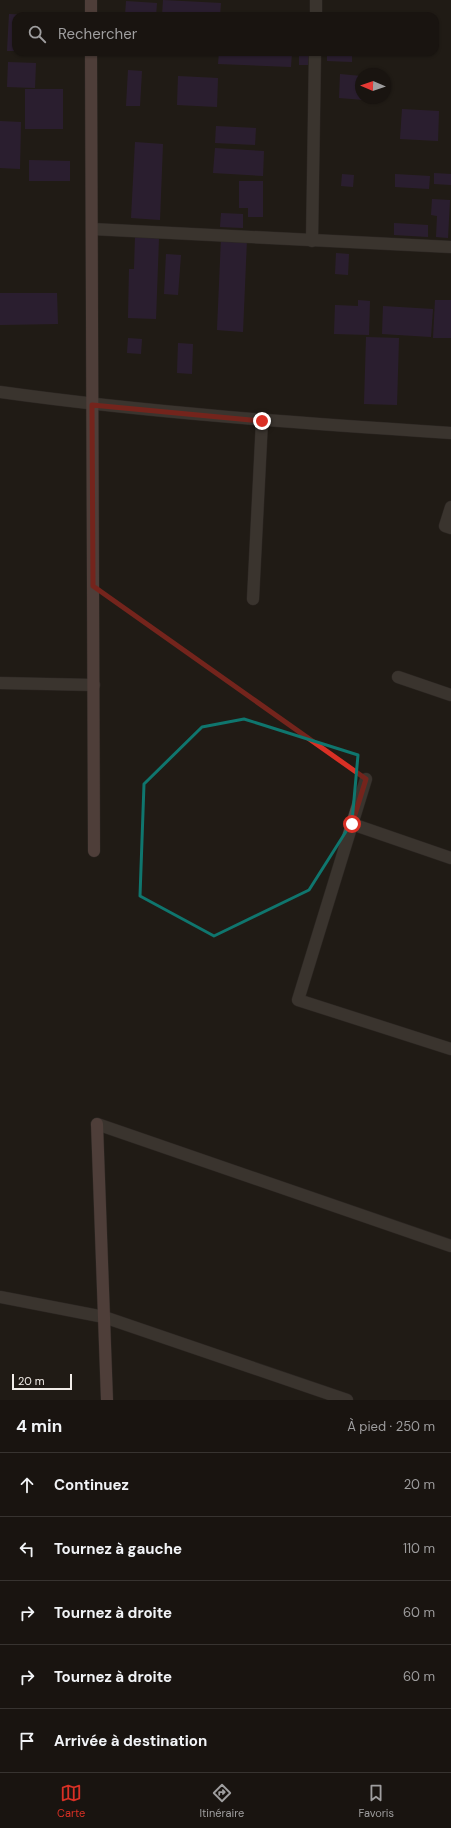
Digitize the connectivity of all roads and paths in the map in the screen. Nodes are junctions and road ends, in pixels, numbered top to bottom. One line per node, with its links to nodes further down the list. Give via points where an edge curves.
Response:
1 (91, 0): 3 (street)
2 (316, 0): 4 (street)
3 (91, 12)
4 (316, 12)
5 (91, 56): 7 (street)
6 (315, 56): 8 (street)
7 (92, 229): 8 (street); 11 (street)
8 (312, 241): 9 (street)
9 (451, 247)
10 (0, 392): 11 (street)
11 (92, 405): 12 (street); 16 (street)
12 (262, 421): 13 (street); 17 (street)
13 (451, 434)
14 (451, 507): 15 (street, via 445,526)
15 (451, 528)
16 (93, 586): 20 (street); 22 (path)
17 (253, 599)
18 (398, 677): 21 (street)
19 (0, 683): 20 (street)
20 (94, 685): 24 (street)
21 (451, 695)
22 (366, 779): 23 (street)
23 (352, 824): 25 (street); 26 (street, via 298,1000)
24 (94, 851)
25 (451, 858)
26 (451, 1050)
27 (451, 1246): 29 (street, via 98,1124)
28 (0, 1297): 29 (street)
29 (104, 1317): 30 (street); 31 (street)
30 (107, 1400)
31 (347, 1400)

